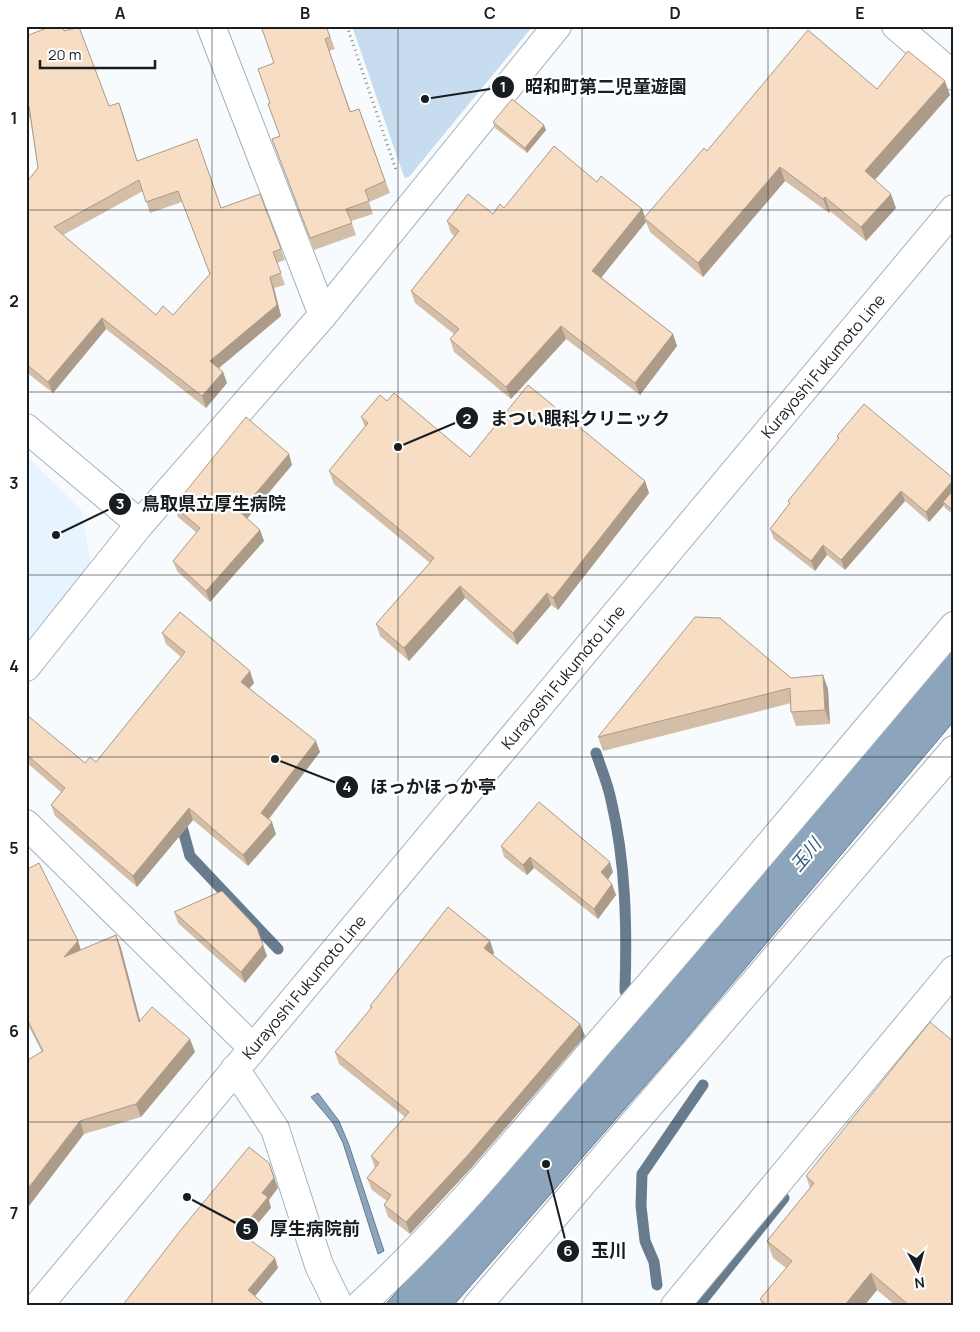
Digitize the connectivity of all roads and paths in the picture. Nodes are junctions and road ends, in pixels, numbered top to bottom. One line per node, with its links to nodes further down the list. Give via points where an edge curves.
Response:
1 (210, 26): 8 (street)
2 (347, 26): 6 (path)
3 (557, 26): 6 (street)
4 (896, 26): 5 (street)
5 (954, 76)
6 (409, 208): 8 (street)
7 (954, 209): 16 (street, Kurayoshi Fukumoto Line)
8 (323, 314): 10 (street)
9 (26, 428): 10 (street)
10 (140, 524): 12 (street)
11 (954, 626): 20 (street, via 464,1201)
12 (26, 667)
13 (954, 750): 21 (street)
14 (26, 824): 16 (street)
15 (954, 970): 22 (street)
16 (254, 1048): 17 (street, Kurayoshi Fukumoto Line)
17 (235, 1069): 18 (street, Kurayoshi Fukumoto Line); 19 (street, via 276,1129 319,1265)
18 (38, 1306)
19 (338, 1306)
20 (359, 1306)
21 (477, 1306)
22 (675, 1306)

